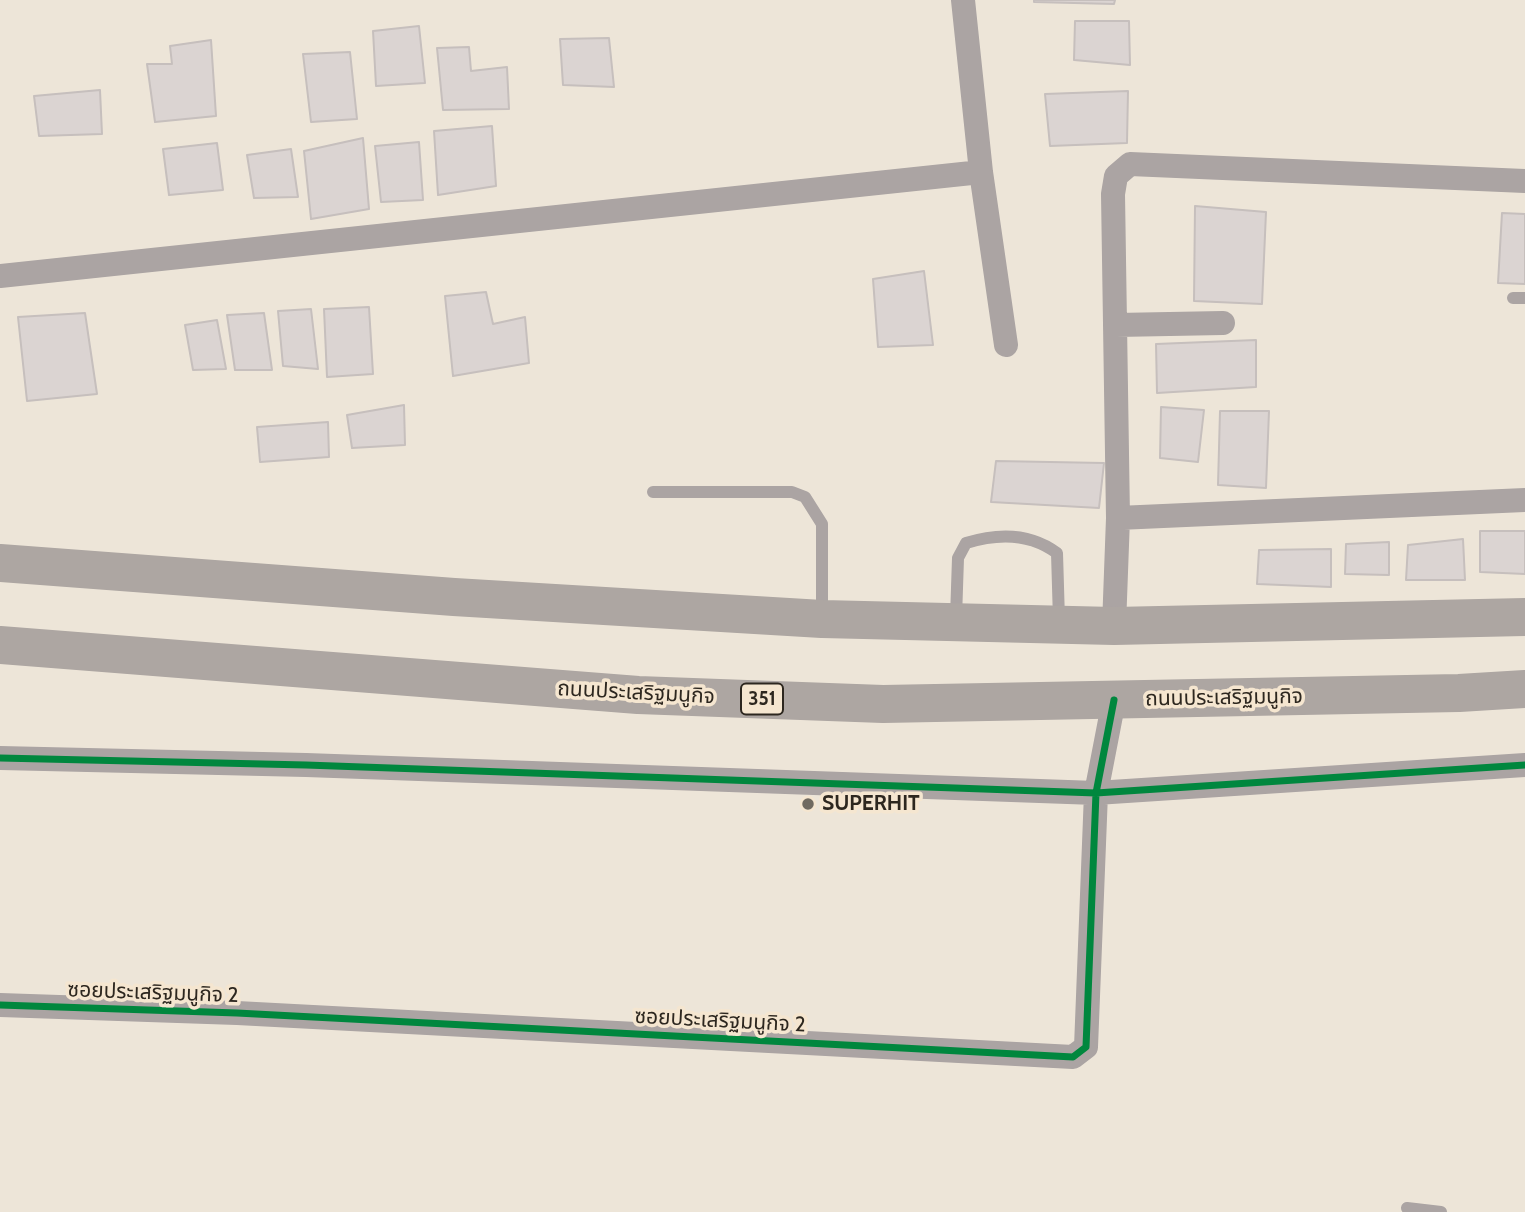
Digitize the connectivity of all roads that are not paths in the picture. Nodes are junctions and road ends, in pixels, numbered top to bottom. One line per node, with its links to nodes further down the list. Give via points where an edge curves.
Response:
1 (963, 0): 2 (street)
2 (981, 172): 4 (street); 7 (street)
3 (1525, 181): 6 (street, via 1130,164 1116,176 1113,194)
4 (0, 276)
5 (1223, 323): 6 (street)
6 (1116, 325): 10 (street)
7 (1006, 345)
8 (653, 492): 13 (lane, via 792,492 806,497 822,524)
9 (1525, 500): 10 (street)
10 (1118, 517): 16 (street)
11 (0, 563): 13 (main road)
12 (1525, 617): 16 (main road)
13 (822, 619): 14 (main road)
14 (955, 622): 15 (main road); 15 (lane, via 958,558 966,543 990,536 1042,542 1057,553)
15 (1059, 625): 16 (main road)
16 (1114, 626)
17 (0, 645): 19 (main road, ถนนประเสริฐมนูกิจ / 351, via 638,695 883,704)
18 (1525, 689): 19 (main road, ถนนประเสริฐมนูกิจ / 351)
19 (1114, 700): 22 (street, ซอยประเสริฐมนูกิจ 2)
20 (0, 758): 22 (street)
21 (1525, 765): 22 (street)
22 (1096, 793): 23 (street, ซอยประเสริฐมนูกิจ 2, via 1086,1047 1073,1057)
23 (0, 1005)
24 (1407, 1208): 25 (lane)
25 (1441, 1212)

